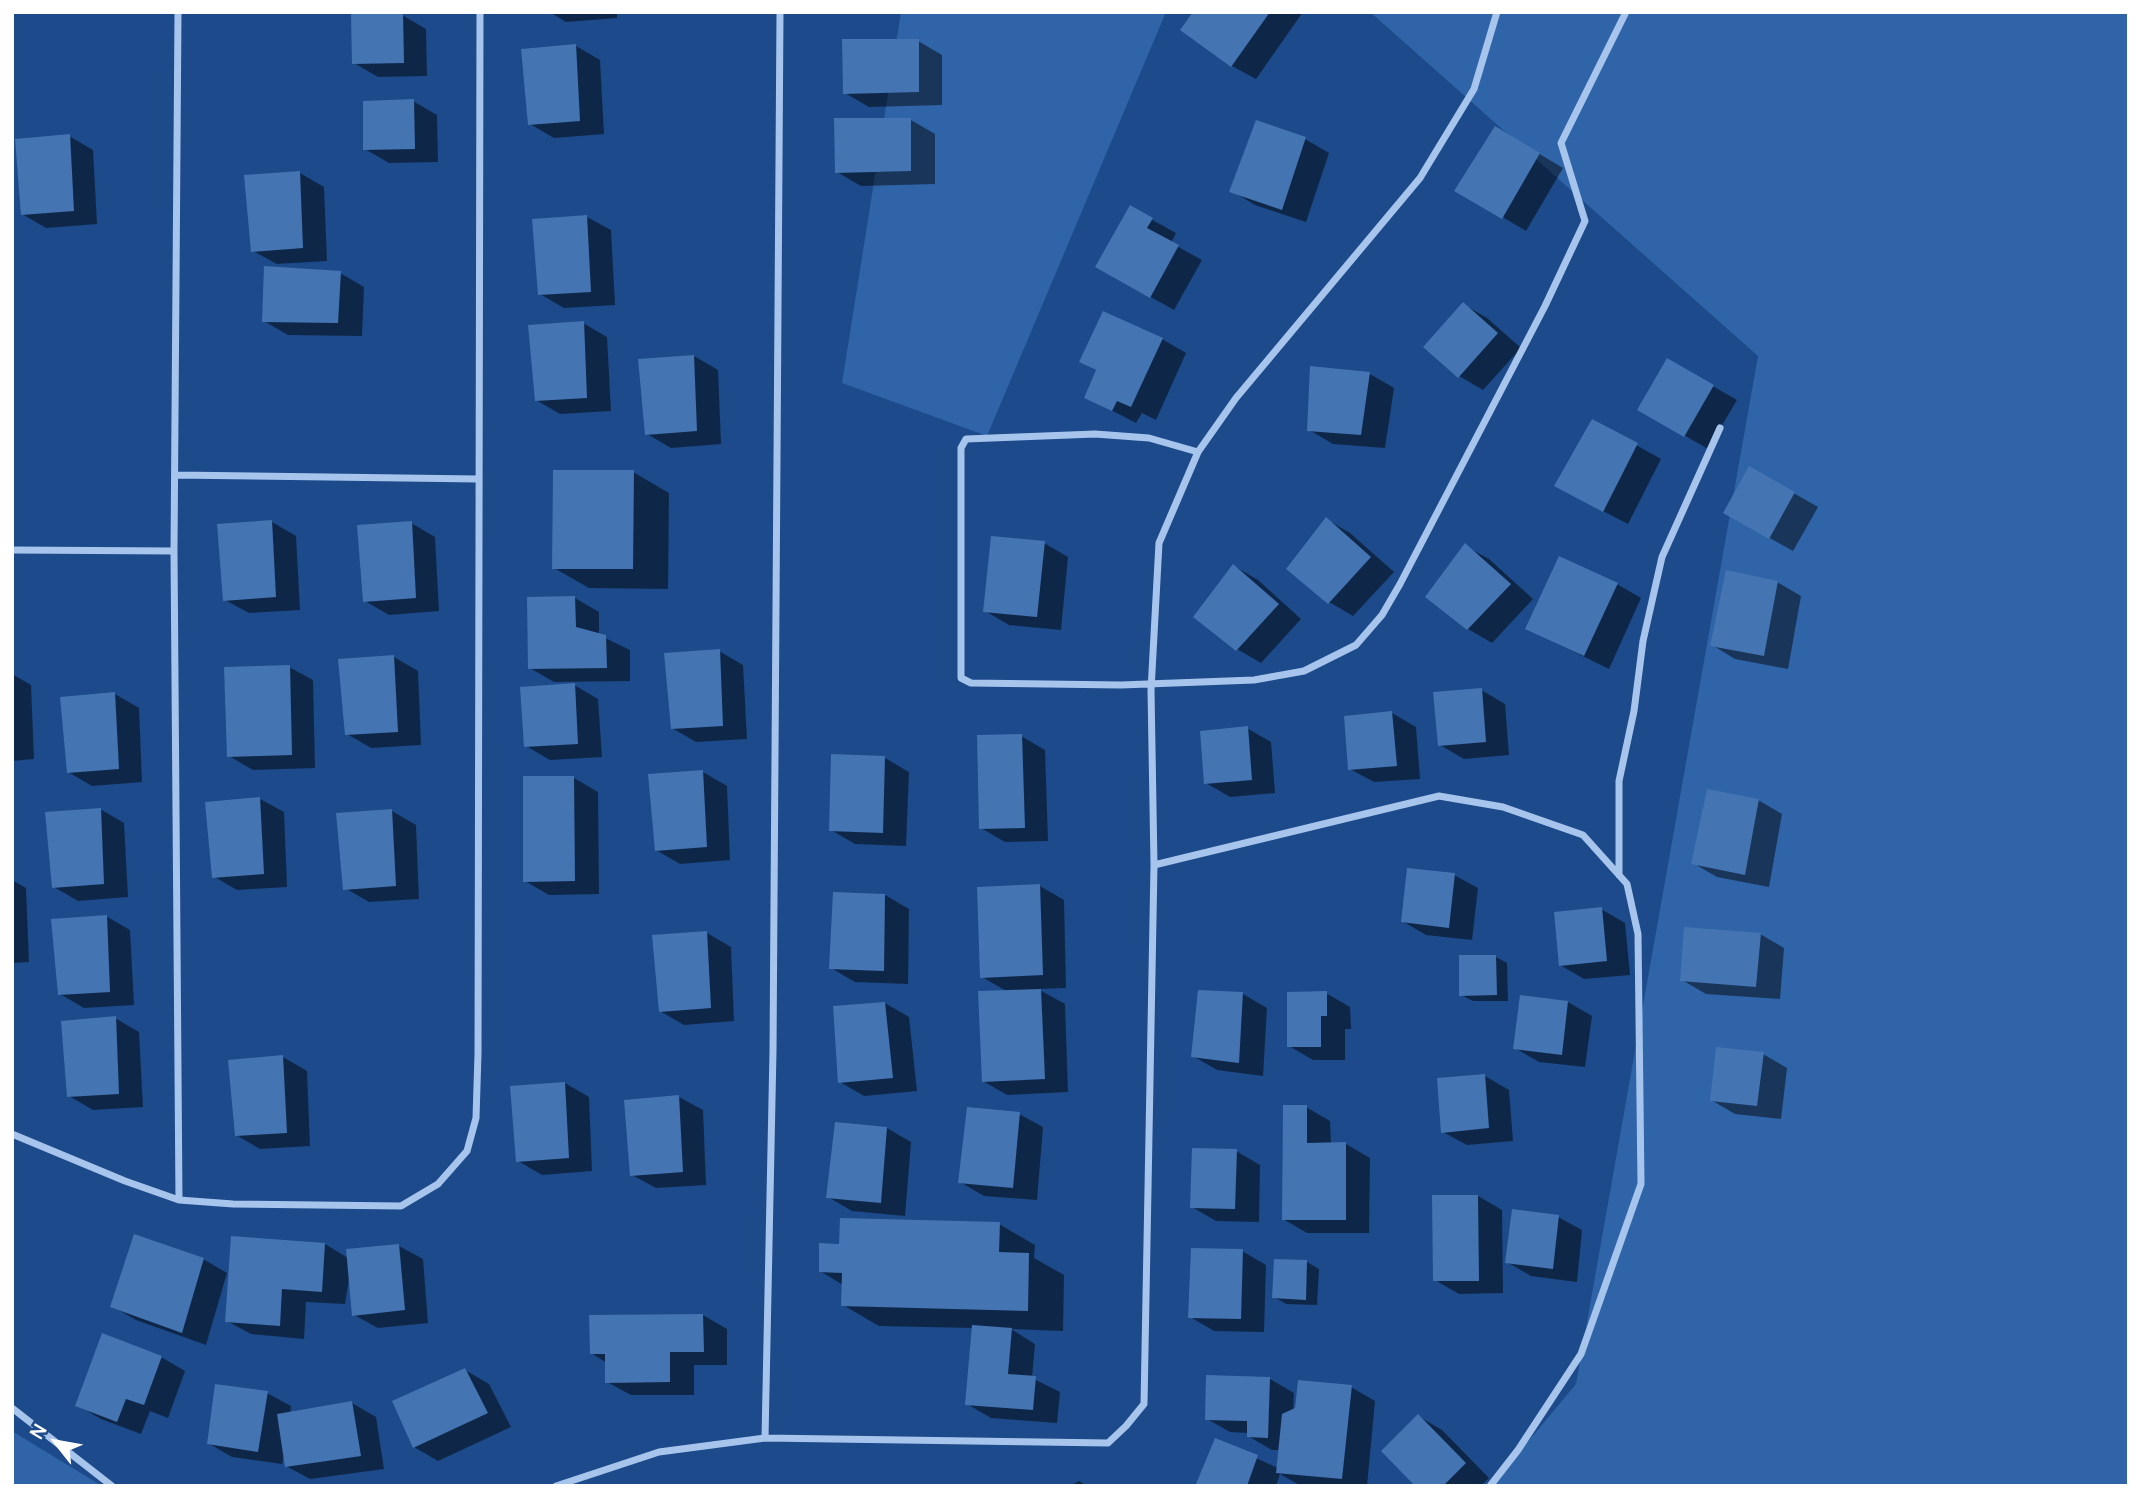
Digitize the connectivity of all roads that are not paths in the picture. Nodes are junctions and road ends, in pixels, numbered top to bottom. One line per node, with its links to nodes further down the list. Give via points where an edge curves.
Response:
1 (178, 12): 8 (street)
2 (480, 12): 9 (street)
3 (780, 12): 18 (street, via 773,1037)
4 (1497, 12): 7 (street, via 1474,89 1420,178 1236,398)
5 (1626, 12): 12 (street, via 1561,144 1585,221 1382,615 1356,645 1304,671 1254,680)
6 (1720, 428): 14 (street, via 1662,557 1643,641 1619,781)
7 (1198, 452): 12 (street, via 1159,543); 12 (street, via 1149,438 1095,434 966,439 961,448 961,678 971,683)
8 (177, 475): 9 (street); 11 (street)
9 (478, 479): 16 (street, via 478,1054 476,1118 467,1151 438,1184 401,1206)
10 (12, 550): 11 (street)
11 (174, 551): 16 (street)
12 (1151, 683): 13 (street)
13 (1154, 864): 14 (street, via 1438,796 1503,807 1583,835); 18 (street, via 1144,1404 1108,1443)
14 (1619, 875): 21 (street, via 1627,884 1638,934 1641,1184 1581,1353)
15 (12, 1134): 16 (street)
16 (179, 1200)
17 (12, 1408): 19 (street)
18 (765, 1438): 20 (street, via 659,1452)
19 (111, 1486)
20 (556, 1486)
21 (1490, 1486)

